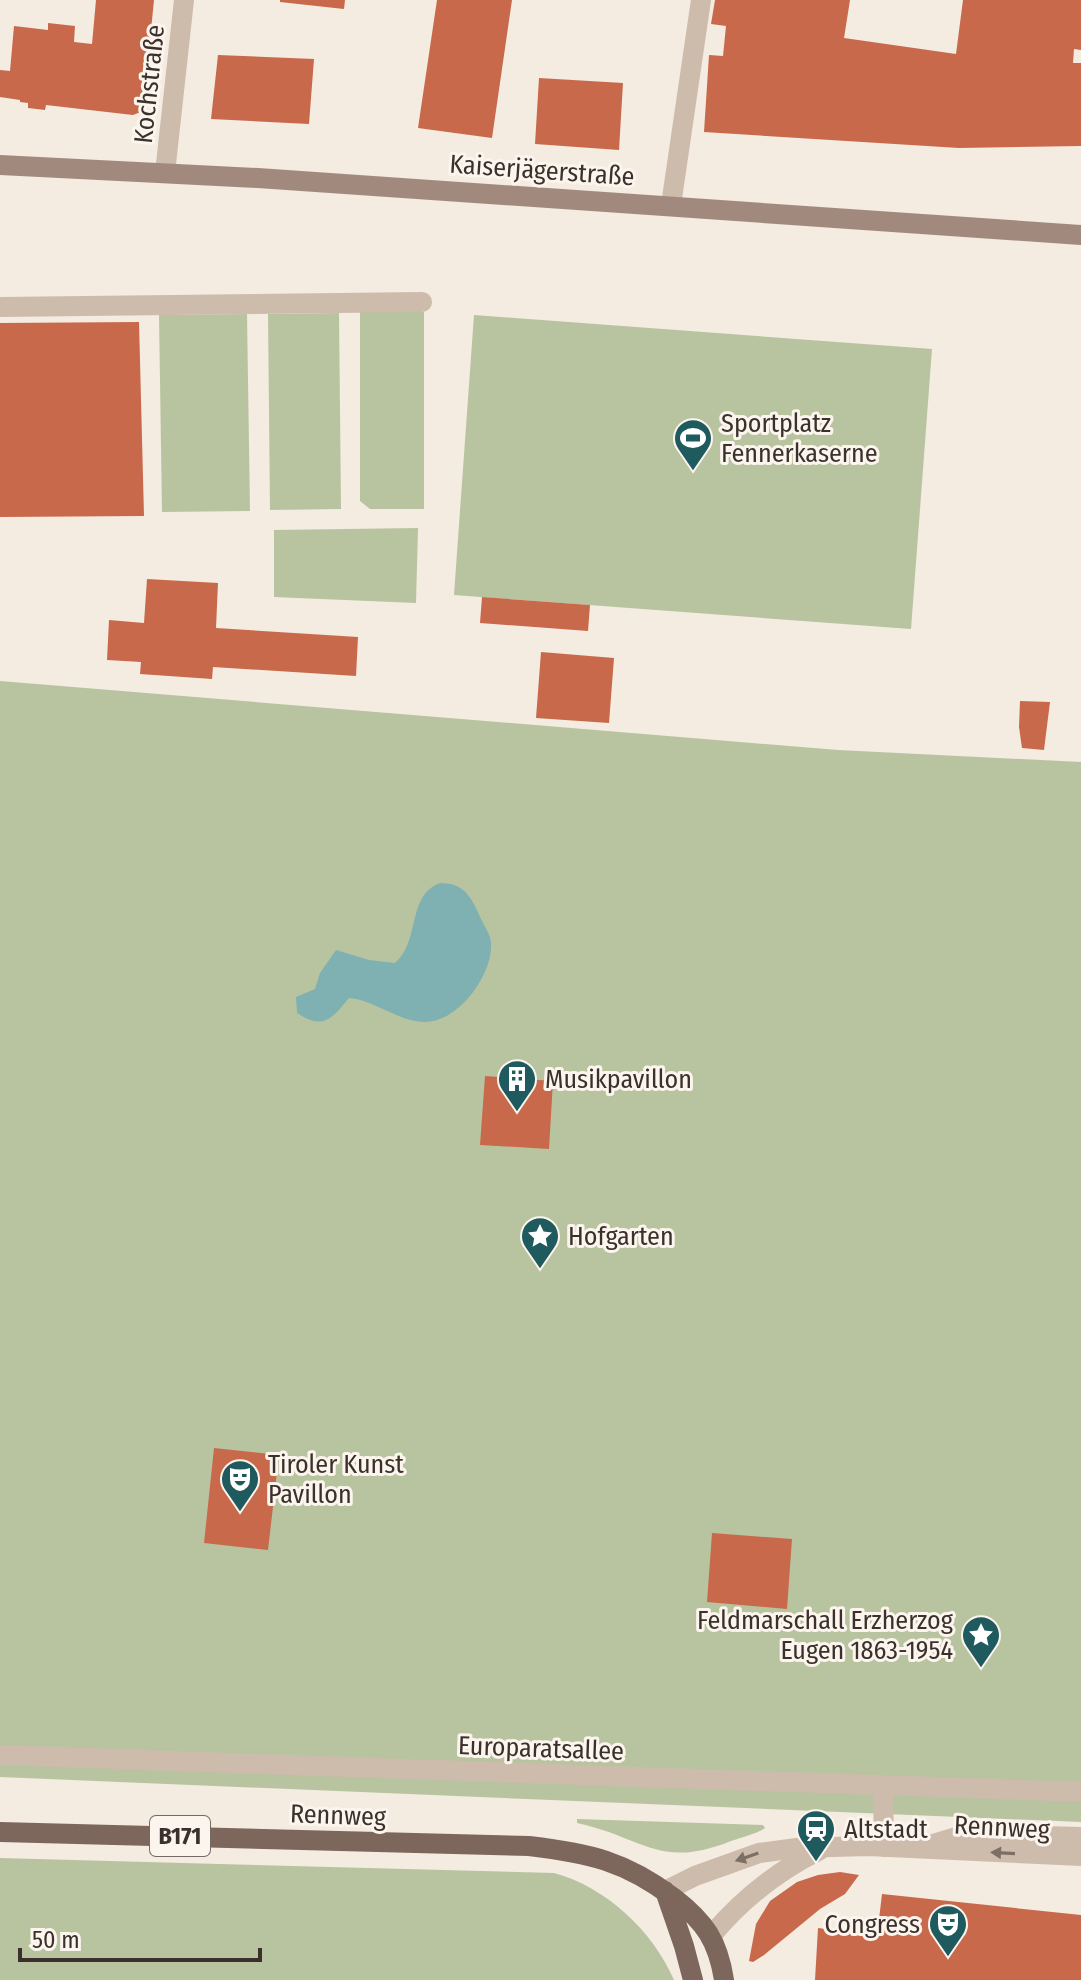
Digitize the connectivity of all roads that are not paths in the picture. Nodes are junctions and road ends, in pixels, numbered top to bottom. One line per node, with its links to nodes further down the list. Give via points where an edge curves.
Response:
1 (184, 0): 4 (street, Kochstraße)
2 (701, 0): 5 (street)
3 (0, 165): 4 (street, Kaiserjägerstraße)
4 (165, 173): 5 (street, Kaiserjägerstraße)
5 (671, 205): 6 (street, Kaiserjägerstraße)
6 (1081, 235)
7 (422, 302): 8 (street)
8 (0, 307)
9 (0, 1755): 10 (street, Europaratsallee)
10 (883, 1787): 11 (street, Europaratsallee); 14 (street)
11 (1081, 1792)
12 (0, 1832): 18 (main road, Rennweg / B171, via 529,1846 605,1859)
13 (1081, 1837): 16 (street, via 966,1834)
14 (884, 1847): 15 (street, Rennweg); 16 (street, Rennweg)
15 (824, 1848): 18 (street, Rennweg, one-way to 18, via 759,1853); 19 (street, Rennweg, via 759,1887)
16 (919, 1849): 17 (street, Rennweg, one-way to 16)
17 (1081, 1856)
18 (665, 1891): 19 (main road, Rennweg / B171, via 696,1915); 20 (main road)
19 (711, 1936): 21 (main road, B171)
20 (693, 1980)
21 (724, 1980)

